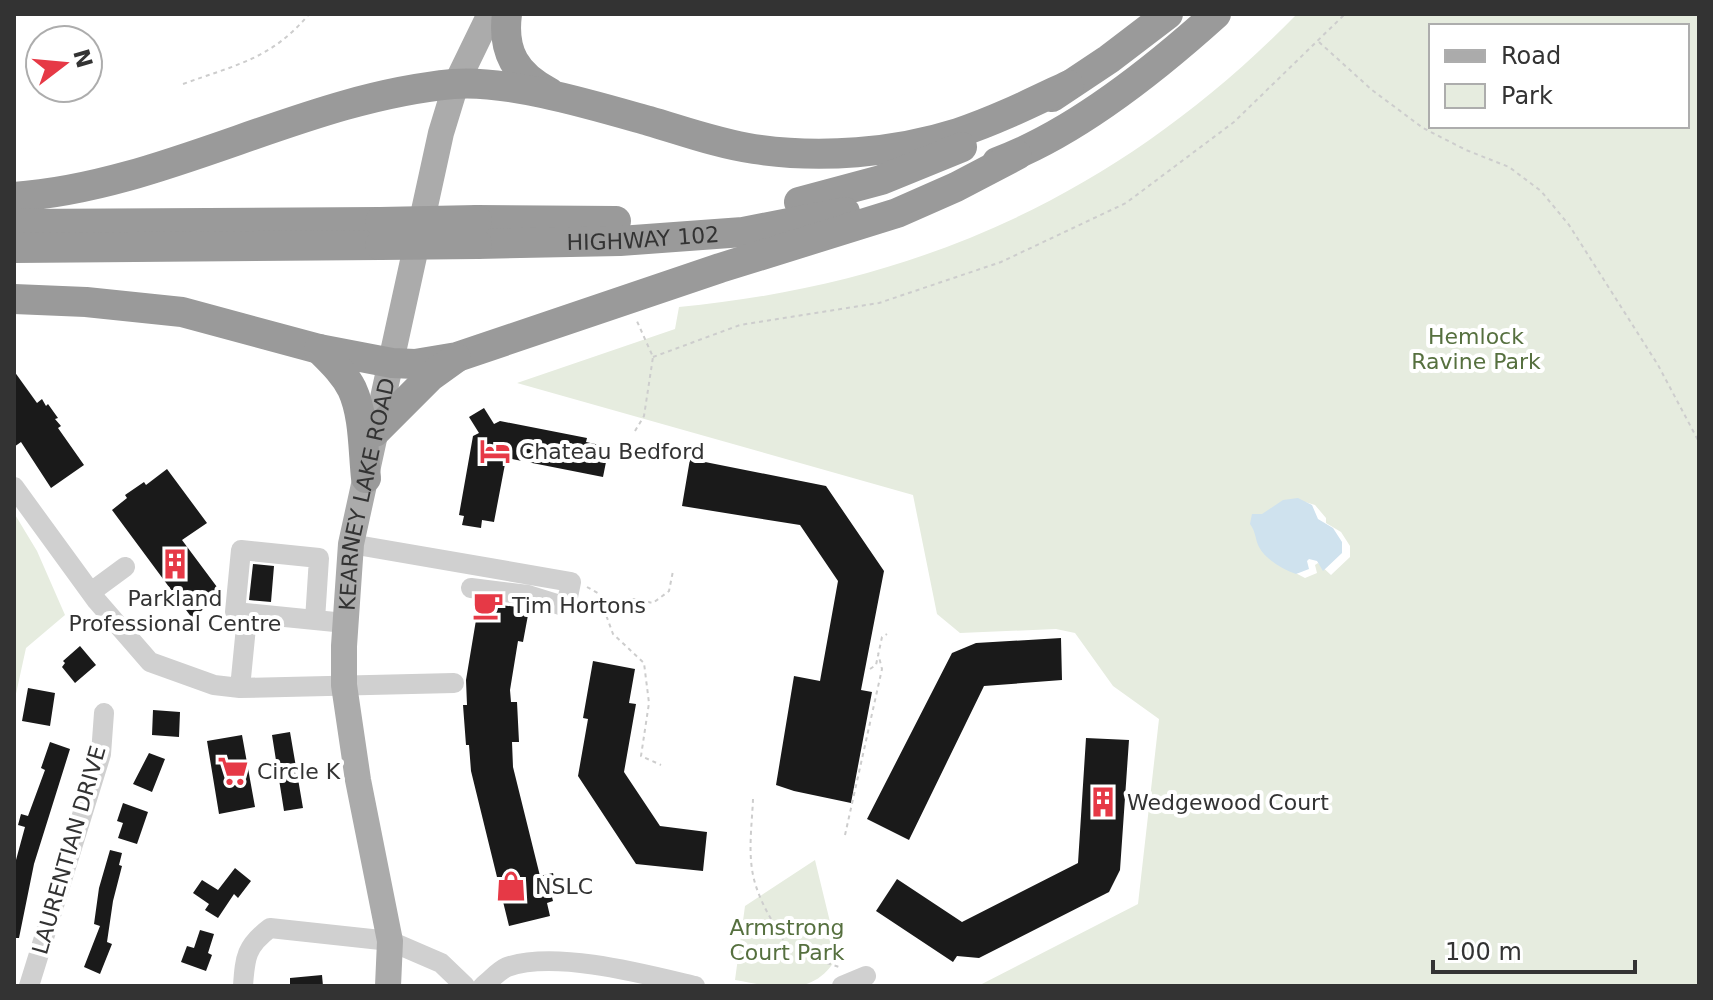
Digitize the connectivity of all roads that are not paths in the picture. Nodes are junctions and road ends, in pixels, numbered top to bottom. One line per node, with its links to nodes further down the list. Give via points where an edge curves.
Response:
1 (490, 14): 5 (main road, KEARNEY LAKE ROAD)
2 (507, 14): 7 (highway, via 506,39 513,62 529,82)
3 (1168, 14): 6 (highway, HIGHWAY 102)
4 (1216, 14): 8 (highway, HIGHWAY 102, via 1143,78)
5 (456, 84): 7 (highway, via 509,87); 9 (highway, via 395,92 130,175); 17 (main road, KEARNEY LAKE ROAD)
6 (1069, 85): 7 (highway, via 957,133 910,145 824,154 754,149); 11 (highway, HIGHWAY 102, via 1025,116 954,151 881,180 793,204)
7 (565, 100)
8 (1017, 155): 11 (highway, HIGHWAY 102, via 857,209 743,232 620,241); 16 (highway, via 897,213)
9 (14, 197)
10 (14, 224): 12 (highway, HIGHWAY 102)
11 (477, 232): 12 (highway, HIGHWAY 102, bridge)
12 (380, 233): 13 (highway, HIGHWAY 102)
13 (14, 248)
14 (14, 299): 15 (highway, via 182,312)
15 (319, 349): 17 (highway); 19 (highway, via 352,389)
16 (457, 357): 17 (highway); 18 (highway)
17 (392, 363): 18 (main road, KEARNEY LAKE ROAD)
18 (375, 432): 19 (main road, KEARNEY LAKE ROAD)
19 (366, 478): 21 (main road, KEARNEY LAKE ROAD)
20 (14, 487): 24 (street)
21 (351, 544): 23 (street, via 569,592 560,605); 27 (main road, KEARNEY LAKE ROAD)
22 (125, 567): 24 (street)
23 (471, 588)
24 (91, 592): 30 (street, via 150,662 214,685)
25 (235, 612): 26 (street); 26 (street, via 241,550 319,558); 30 (street, via 246,627)
26 (315, 620): 27 (street)
27 (345, 623): 29 (main road, KEARNEY LAKE ROAD)
28 (454, 683): 29 (street)
29 (344, 685): 30 (street); 32 (main road, KEARNEY LAKE ROAD)
30 (240, 688)
31 (104, 713): 34 (street, LAURENTIAN DRIVE, via 101,754)
32 (390, 941): 35 (street, via 270,928 254,940 244,964); 36 (main road, KEARNEY LAKE ROAD); 37 (street, via 441,963)
33 (866, 976): 40 (street)
34 (29, 986)
35 (243, 986)
36 (388, 986)
37 (465, 986)
38 (483, 986): 39 (street, via 504,968 535,960)
39 (695, 986)
40 (842, 986)

